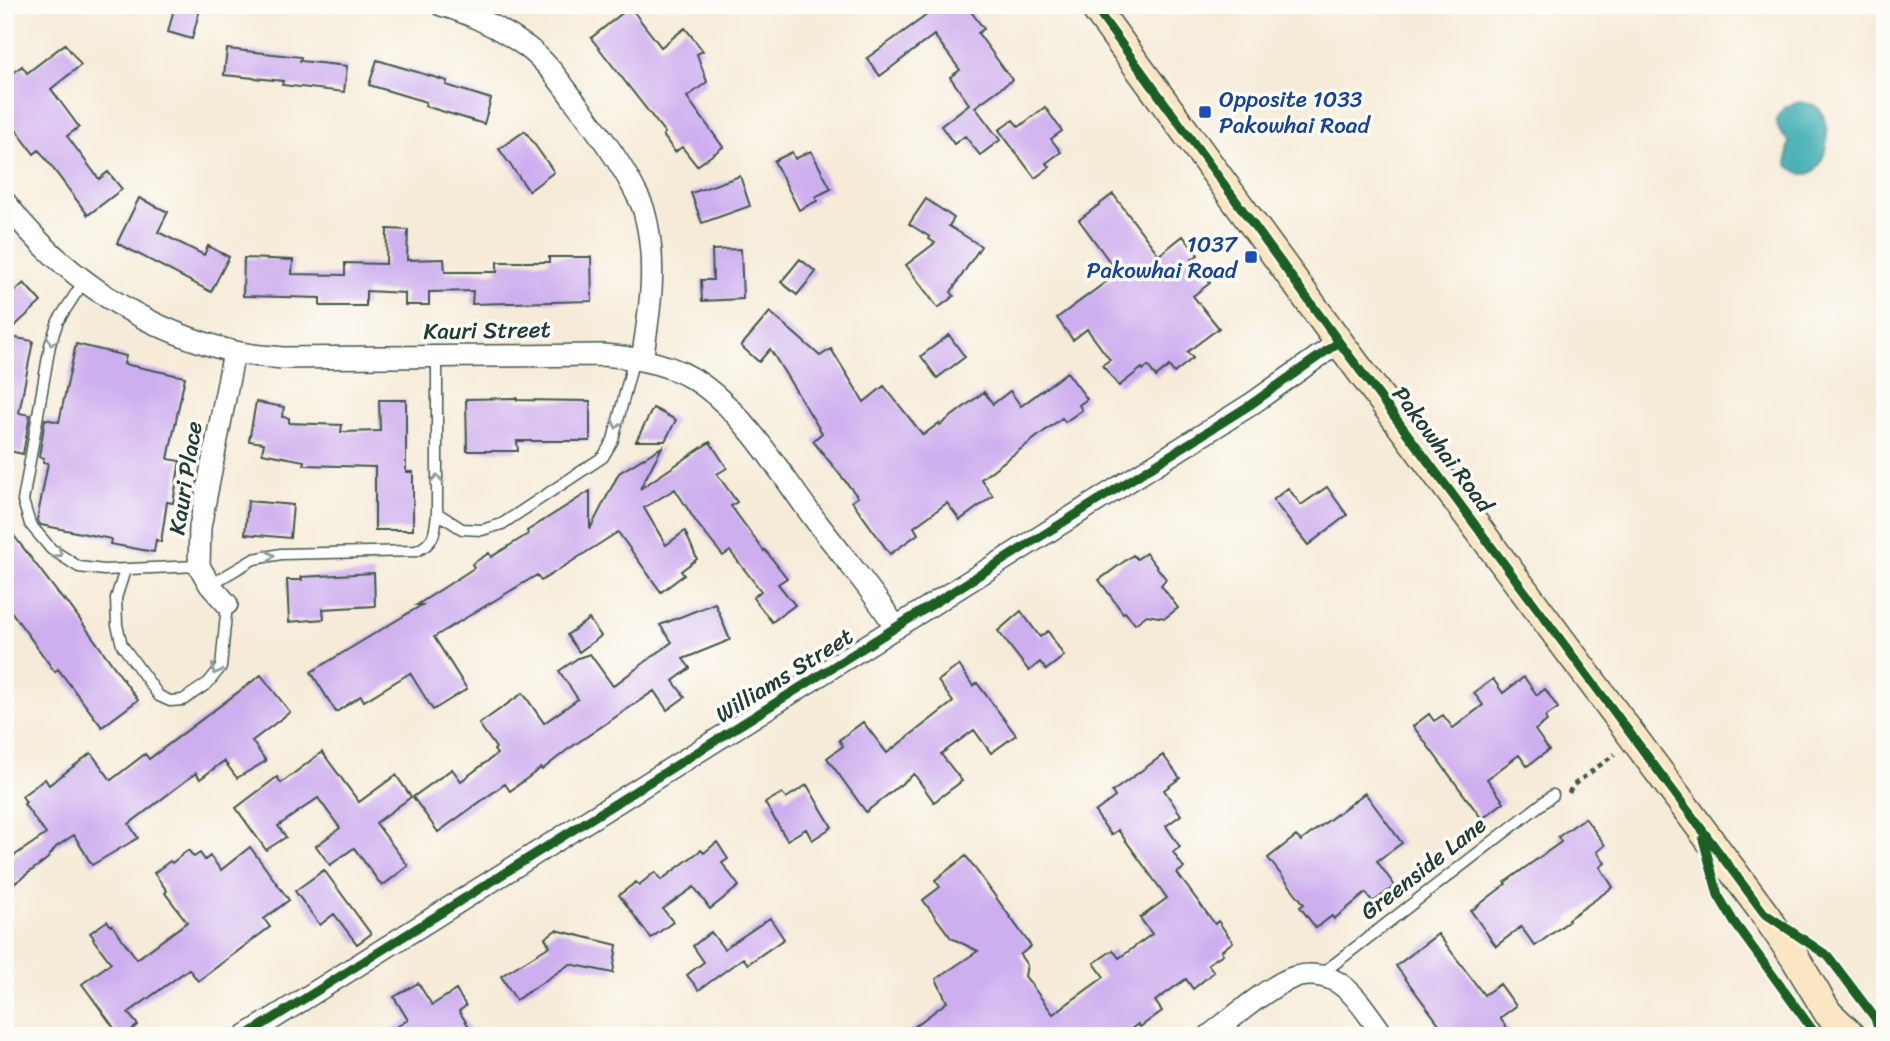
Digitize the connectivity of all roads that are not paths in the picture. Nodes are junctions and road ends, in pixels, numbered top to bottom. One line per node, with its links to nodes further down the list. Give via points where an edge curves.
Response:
1 (440, 5): 8 (street, via 528,48 571,96 624,172 643,208 650,242 651,292)
2 (1093, 5): 5 (main road, Pakowhai Road)
3 (5, 202): 4 (street, Kauri Street, via 33,236)
4 (84, 281): 6 (street, Kauri Street, via 150,323); 11 (lane, one-way to 11, via 58,321 50,345 23,501 30,524 51,549 79,567)
5 (1339, 342): 14 (street, Williams Street, via 1250,405); 17 (main road, Pakowhai Road, via 1764,913 1795,958)
6 (234, 352): 7 (street, Kauri Street, via 283,358); 10 (street, Kauri Place, via 200,527)
7 (437, 356): 8 (street, Kauri Street); 9 (lane, one-way to 7)
8 (638, 359): 9 (lane, one-way to 9, via 613,440 603,457 502,524 462,529); 14 (street, Kauri Street, via 679,371 726,405)
9 (437, 513): 12 (lane, one-way to 9, via 254,559 281,554 416,551 427,546 435,533)
10 (199, 566): 11 (lane); 12 (street, Kauri Place)
11 (125, 570): 13 (lane, one-way to 11, via 221,667 208,683 183,700 170,701 159,695 122,645 116,598)
12 (209, 585): 13 (street, Kauri Place)
13 (227, 604)
14 (896, 628): 18 (street, Williams Street)
15 (1553, 795): 16 (lane, Greenside Lane)
16 (1320, 975): 19 (street, via 1295,977 1275,987); 20 (street, via 1352,994)
17 (1831, 1025): 21 (main road, Pakowhai Road)
18 (245, 1036)
19 (1209, 1036)
20 (1384, 1036)
21 (1852, 1036)

